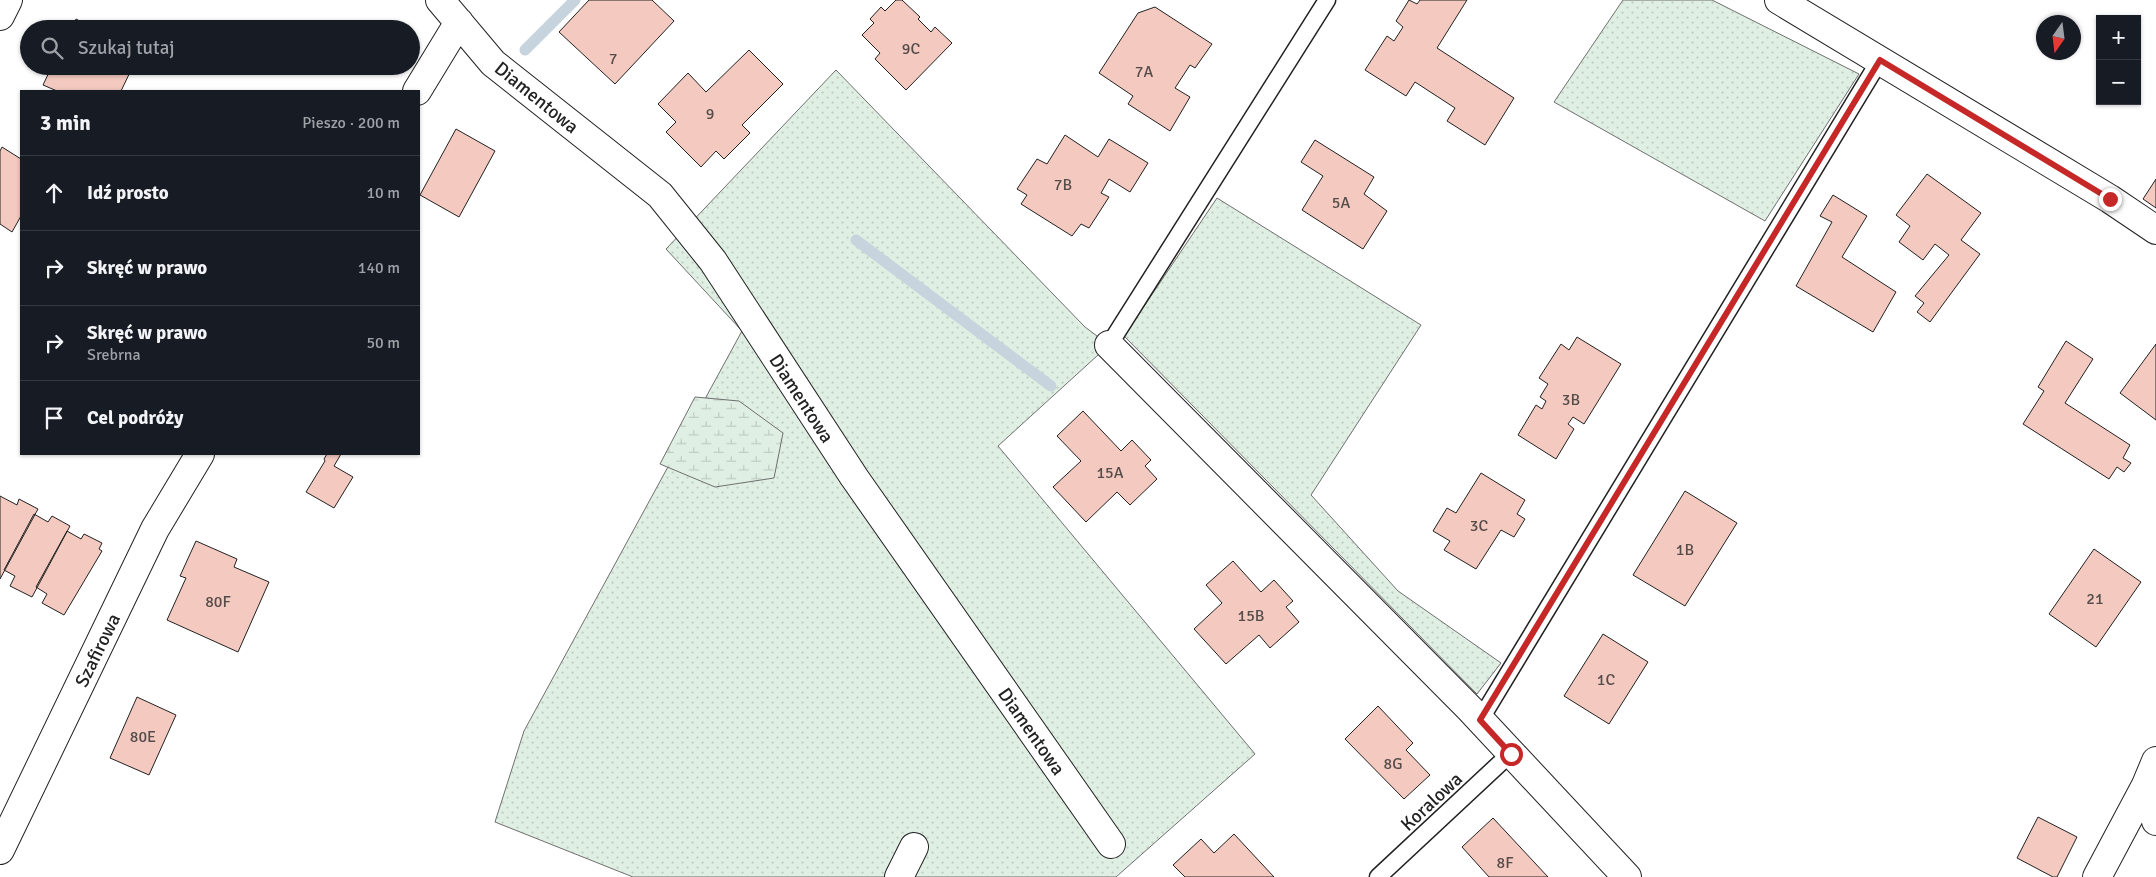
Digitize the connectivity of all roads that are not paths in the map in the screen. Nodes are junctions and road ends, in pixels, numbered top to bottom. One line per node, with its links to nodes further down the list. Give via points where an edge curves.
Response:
1 (8, 0): 5 (street)
2 (440, 0): 6 (street, Diamentowa)
3 (1327, 0): 10 (lane)
4 (1779, 0): 7 (street)
5 (0, 16)
6 (458, 22): 8 (street); 16 (street, Diamentowa, via 493,63 660,195 713,261 854,477)
7 (1880, 60): 9 (street); 12 (lane)
8 (418, 90)
9 (2156, 230)
10 (1109, 345): 12 (street)
11 (199, 455): 18 (street, Szafirowa, via 155,529)
12 (1480, 720): 13 (street)
13 (1511, 754): 20 (lane, Koralowa); 21 (street)
14 (2151, 773): 15 (street); 22 (street)
15 (2156, 821)
16 (1111, 844)
17 (914, 847): 19 (street)
18 (0, 850)
19 (899, 877)
20 (1378, 877)
21 (1627, 877)
22 (2097, 877)

